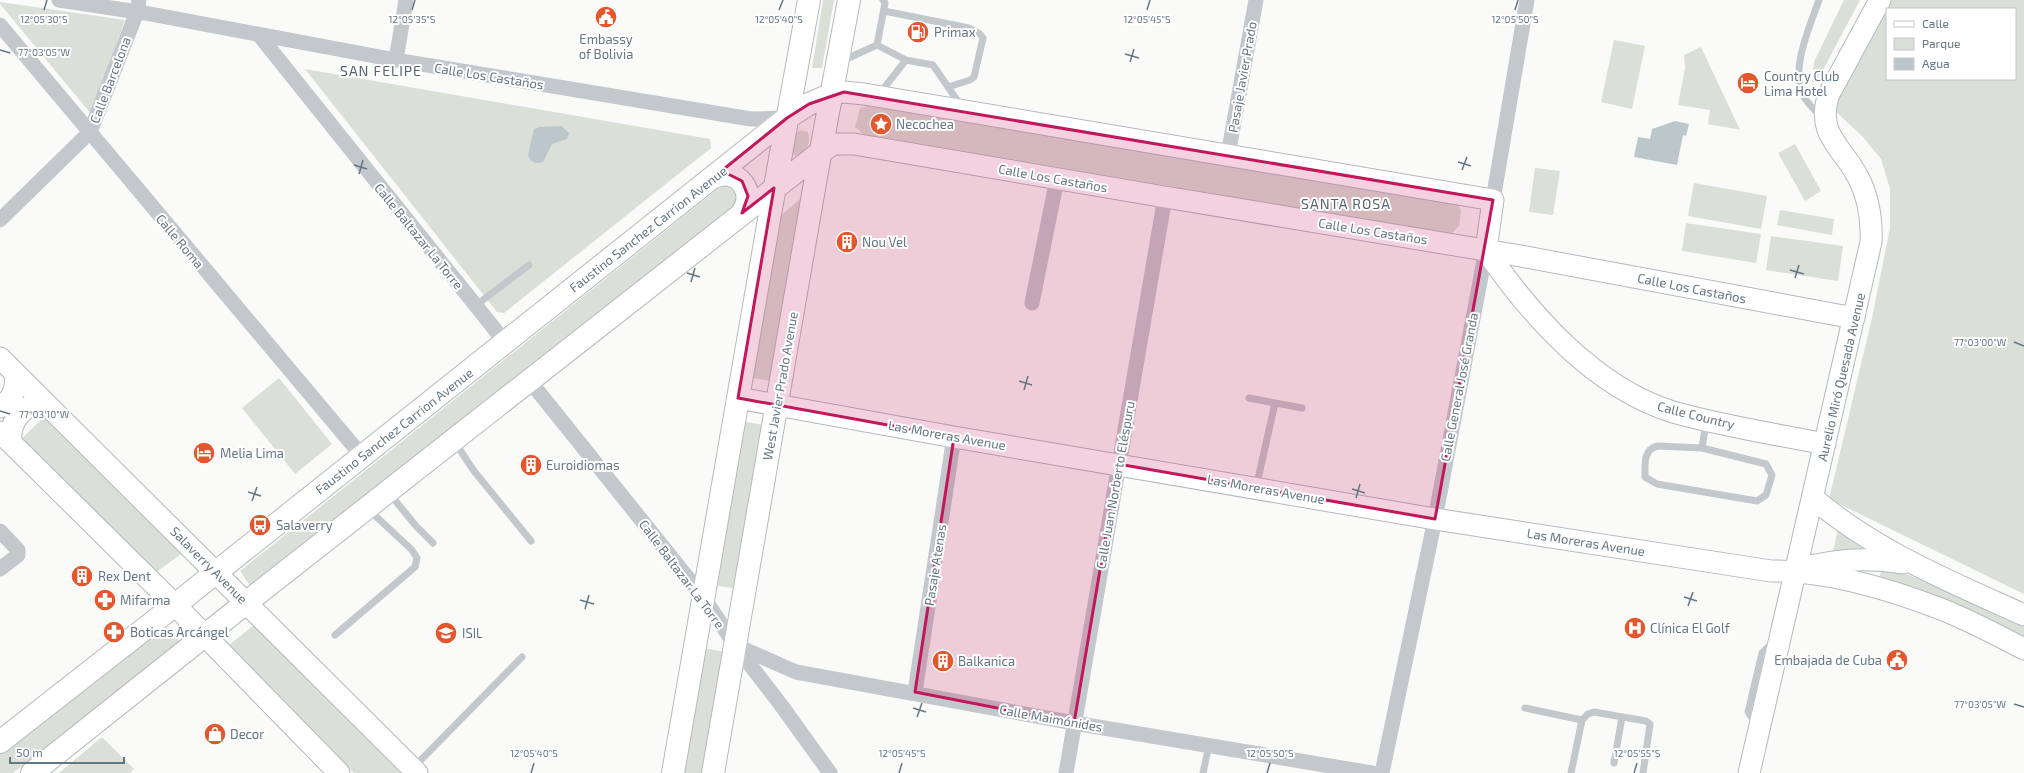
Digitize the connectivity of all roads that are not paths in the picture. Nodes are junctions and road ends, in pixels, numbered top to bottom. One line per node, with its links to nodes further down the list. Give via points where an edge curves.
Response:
1 (59, 0): 10 (street, Calle Los Castaños)
2 (406, 0): 15 (street)
3 (809, 0): 22 (main road)
4 (849, 0): 17 (main road, West Javier Prado Avenue)
5 (883, 0): 11 (lane)
6 (1256, 0): 26 (street, Pasaje Javier Prado)
7 (1528, 0): 31 (street, Calle General José Granda)
8 (1819, 0): 23 (lane, via 1801,53 1799,79 1804,97)
9 (1880, 0): 23 (street, Aurelio Miró Quesada Avenue, via 1828,96 1824,108)
10 (140, 8): 13 (street, Calle Los Castaños); 24 (street, Calle Barcelona)
11 (884, 10): 14 (lane); 18 (lane, via 969,28 980,34 983,38 974,77)
12 (0, 25): 24 (street, Calle Roma)
13 (259, 34): 15 (street, Calle Los Castaños); 37 (street, Calle Baltazar La Torre)
14 (877, 45): 16 (lane); 17 (lane)
15 (396, 60): 22 (street, Calle Los Castaños, via 750,119)
16 (906, 60): 18 (lane, via 933,65); 20 (lane)
17 (838, 63): 19 (main road, West Javier Prado Avenue)
18 (948, 87): 21 (lane)
19 (832, 94): 20 (street, via 844,92); 22 (main road, Faustino Sanchez Carrion Avenue); 25 (main road, West Javier Prado Avenue)
20 (878, 96): 21 (street)
21 (964, 111): 26 (street)
22 (787, 118): 27 (main road, Faustino Sanchez Carrion Avenue); 29 (main road)
23 (1825, 121): 38 (street, Aurelio Miró Quesada Avenue, via 1833,143 1858,176 1870,212 1871,242)
24 (90, 132): 33 (street, Calle Barcelona); 56 (street, Calle Roma)
25 (821, 152): 28 (street, Calle Los Castaños, via 834,144 854,144); 29 (main road); 47 (main road, West Javier Prado Avenue)
26 (1228, 155): 31 (street)
27 (714, 177): 32 (main road, via 728,174 742,181 748,202); 39 (main road, Faustino Sanchez Carrion Avenue)
28 (1057, 179): 30 (street, Calle Los Castaños); 36 (street)
29 (774, 188): 32 (main road); 43 (main road)
30 (1165, 198): 34 (street, Calle Los Castaños); 57 (street, Calle Juan Norberto Eléspuru)
31 (1493, 200): 34 (street, Calle General José Granda)
32 (742, 213): 42 (main road)
33 (0, 220)
34 (1486, 250): 38 (street, Calle Los Castaños); 50 (street, Calle Country, via 1501,273 1538,317 1573,353 1615,383 1654,405); 62 (street, Calle General José Granda)
35 (529, 265): 37 (lane)
36 (1032, 303)
37 (475, 306): 39 (street, Calle Baltazar La Torre)
38 (1854, 318): 54 (street, Aurelio Miró Quesada Avenue)
39 (505, 342): 56 (main road, Faustino Sanchez Carrion Avenue)
40 (0, 358): 41 (street, Salaverry Avenue)
41 (16, 374): 45 (street, Salaverry Avenue); 48 (street, via 12,395)
42 (529, 380): 53 (main road); 72 (street, Calle Baltazar La Torre)
43 (738, 398): 47 (street, Las Moreras Avenue); 72 (main road)
44 (1249, 398): 46 (lane)
45 (45, 403): 51 (street, via 34,404 20,412); 70 (street, Salaverry Avenue)
46 (1276, 403): 49 (lane); 58 (lane)
47 (776, 404): 52 (street, Las Moreras Avenue); 78 (main road, West Javier Prado Avenue)
48 (0, 407)
49 (1302, 408)
50 (1706, 420): 54 (street, Calle Country); 55 (lane)
51 (5, 437): 74 (street)
52 (954, 437): 57 (street, Las Moreras Avenue); 81 (street, Pasaje Atenas)
53 (453, 440): 59 (main road); 64 (lane, via 474,471)
54 (1825, 444): 60 (street, Aurelio Miró Quesada Avenue)
55 (1702, 448): 55 (lane, via 1652,447 1646,455 1645,477 1657,484 1757,501 1766,495 1772,475 1766,464)
56 (362, 456): 70 (main road, Faustino Sanchez Carrion Avenue)
57 (1118, 464): 58 (street, Las Moreras Avenue); 85 (street, Calle Juan Norberto Eléspuru)
58 (1256, 488): 62 (street, Las Moreras Avenue)
59 (388, 491): 61 (main road); 65 (lane)
60 (1814, 498): 67 (street, via 1837,518); 69 (street, Aurelio Miró Quesada Avenue)
61 (367, 508): 73 (main road); 76 (lane, via 412,550 417,558 415,567)
62 (1435, 519): 69 (street, Las Moreras Avenue, via 1771,571); 98 (street, Calle General José Granda)
63 (0, 531): 68 (street, via 19,552)
64 (531, 541)
65 (433, 543)
66 (1881, 559): 67 (street); 69 (street, via 1852,558 1823,562); 71 (street, via 1875,566 1874,576 1878,585)
67 (1913, 565): 75 (street)
68 (0, 568)
69 (1796, 571): 71 (street); 101 (street, Aurelio Miró Quesada Avenue)
70 (216, 572): 73 (street, Salaverry Avenue); 74 (main road, Faustino Sanchez Carrion Avenue)
71 (1885, 591): 79 (street, via 1942,609)
72 (704, 598): 78 (street, Calle Baltazar La Torre); 92 (main road)
73 (246, 602): 77 (main road); 89 (street, Salaverry Avenue)
74 (176, 606): 77 (street); 86 (main road, Faustino Sanchez Carrion Avenue)
75 (2024, 615)
76 (335, 634)
77 (204, 635): 90 (main road); 91 (street)
78 (735, 645): 81 (street, Calle Maimónides, via 796,672); 93 (main road, West Javier Prado Avenue); 94 (street, Calle Baltazar La Torre)
79 (2024, 648)
80 (522, 657): 89 (lane)
81 (915, 692): 85 (street, Calle Maimónides)
82 (1525, 708): 84 (lane)
83 (1622, 717): 84 (lane, via 1594,712); 88 (lane); 100 (lane, via 1650,724)
84 (1582, 720): 99 (lane)
85 (1074, 723): 87 (street, Calle Maimónides); 95 (street, Calle Juan Norberto Eléspuru)
86 (0, 742)
87 (1209, 745): 96 (lane); 97 (street, Calle Maimónides)
88 (1614, 763)
89 (415, 771)
90 (32, 773)
91 (339, 773)
92 (674, 773)
93 (713, 773)
94 (830, 773)
95 (1066, 773)
96 (1203, 773)
97 (1372, 773)
98 (1382, 773)
99 (1571, 773)
100 (1643, 773)
101 (1749, 773)

